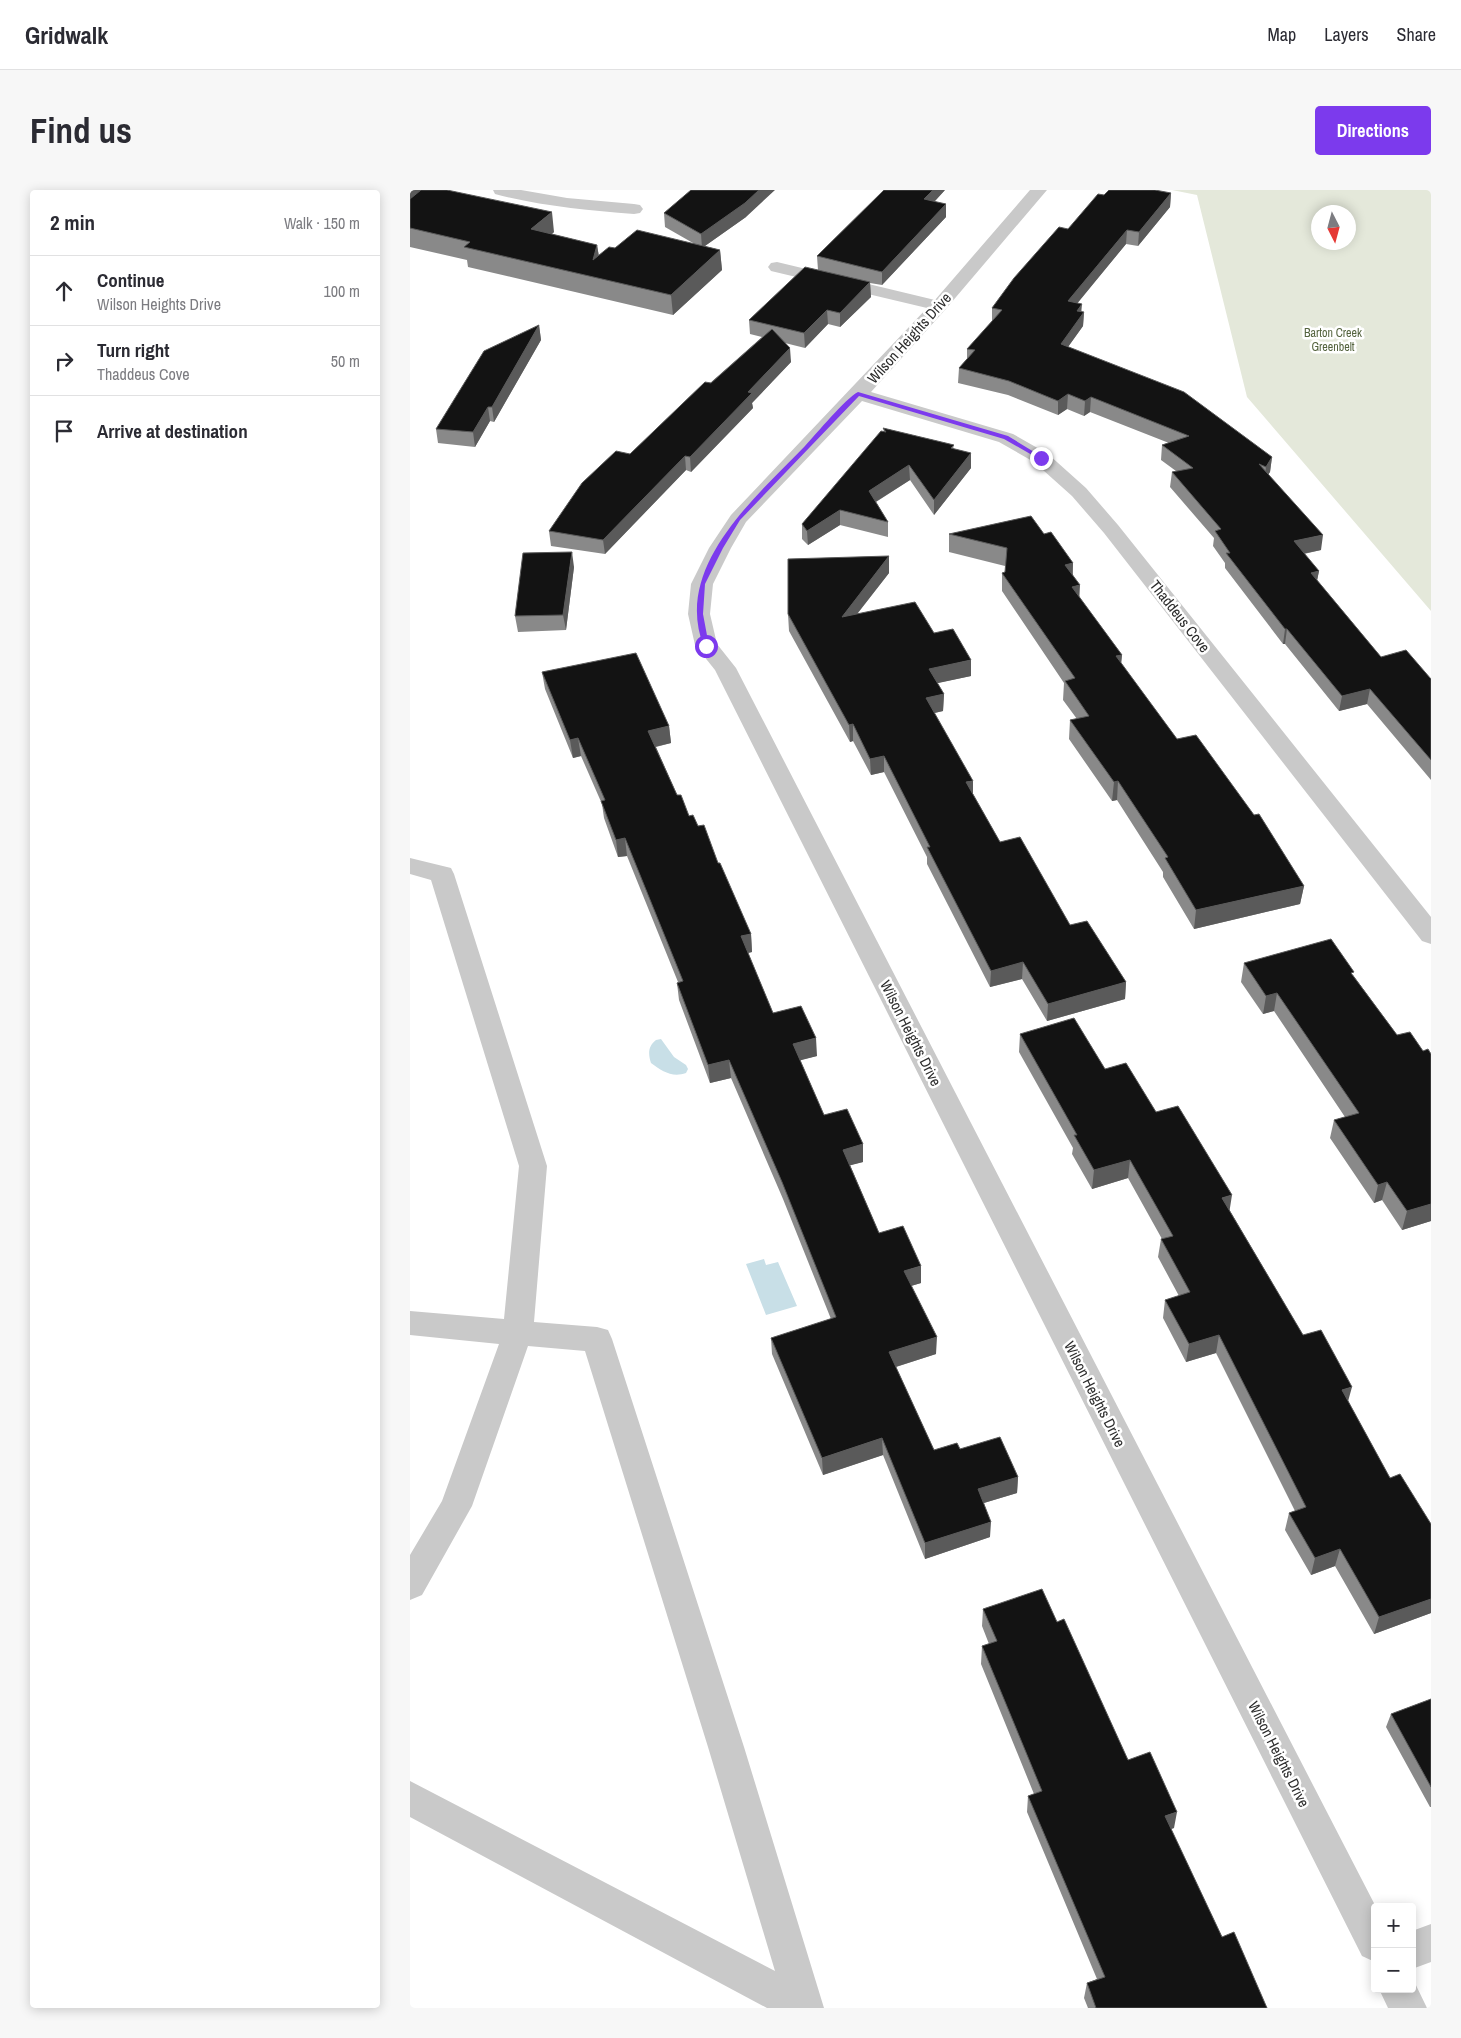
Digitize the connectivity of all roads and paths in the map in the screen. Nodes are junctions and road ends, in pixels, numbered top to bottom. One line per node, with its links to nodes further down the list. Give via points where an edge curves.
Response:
1 (501, 190): 3 (street, via 524,197)
2 (1039, 190): 5 (street, Wilson Heights Drive)
3 (634, 209)
4 (777, 267): 5 (street)
5 (939, 306): 6 (street, Wilson Heights Drive)
6 (858, 394): 8 (street, Thaddeus Cove, via 1006,438 1041,458 1079,492); 13 (street, Wilson Heights Drive, via 738,519 720,548 702,584 700,614 706,646 725,668)
7 (410, 866): 10 (street, via 442,874 533,1166)
8 (1431, 935)
9 (410, 1323): 10 (street)
10 (518, 1333): 11 (street, via 456,1506); 17 (street, via 597,1339)
11 (410, 1585)
12 (410, 1798): 17 (street)
13 (1371, 1935)
14 (1431, 1943): 15 (street)
15 (1416, 1949)
16 (1400, 1993): 18 (street)
17 (804, 2007)
18 (1408, 2008)

